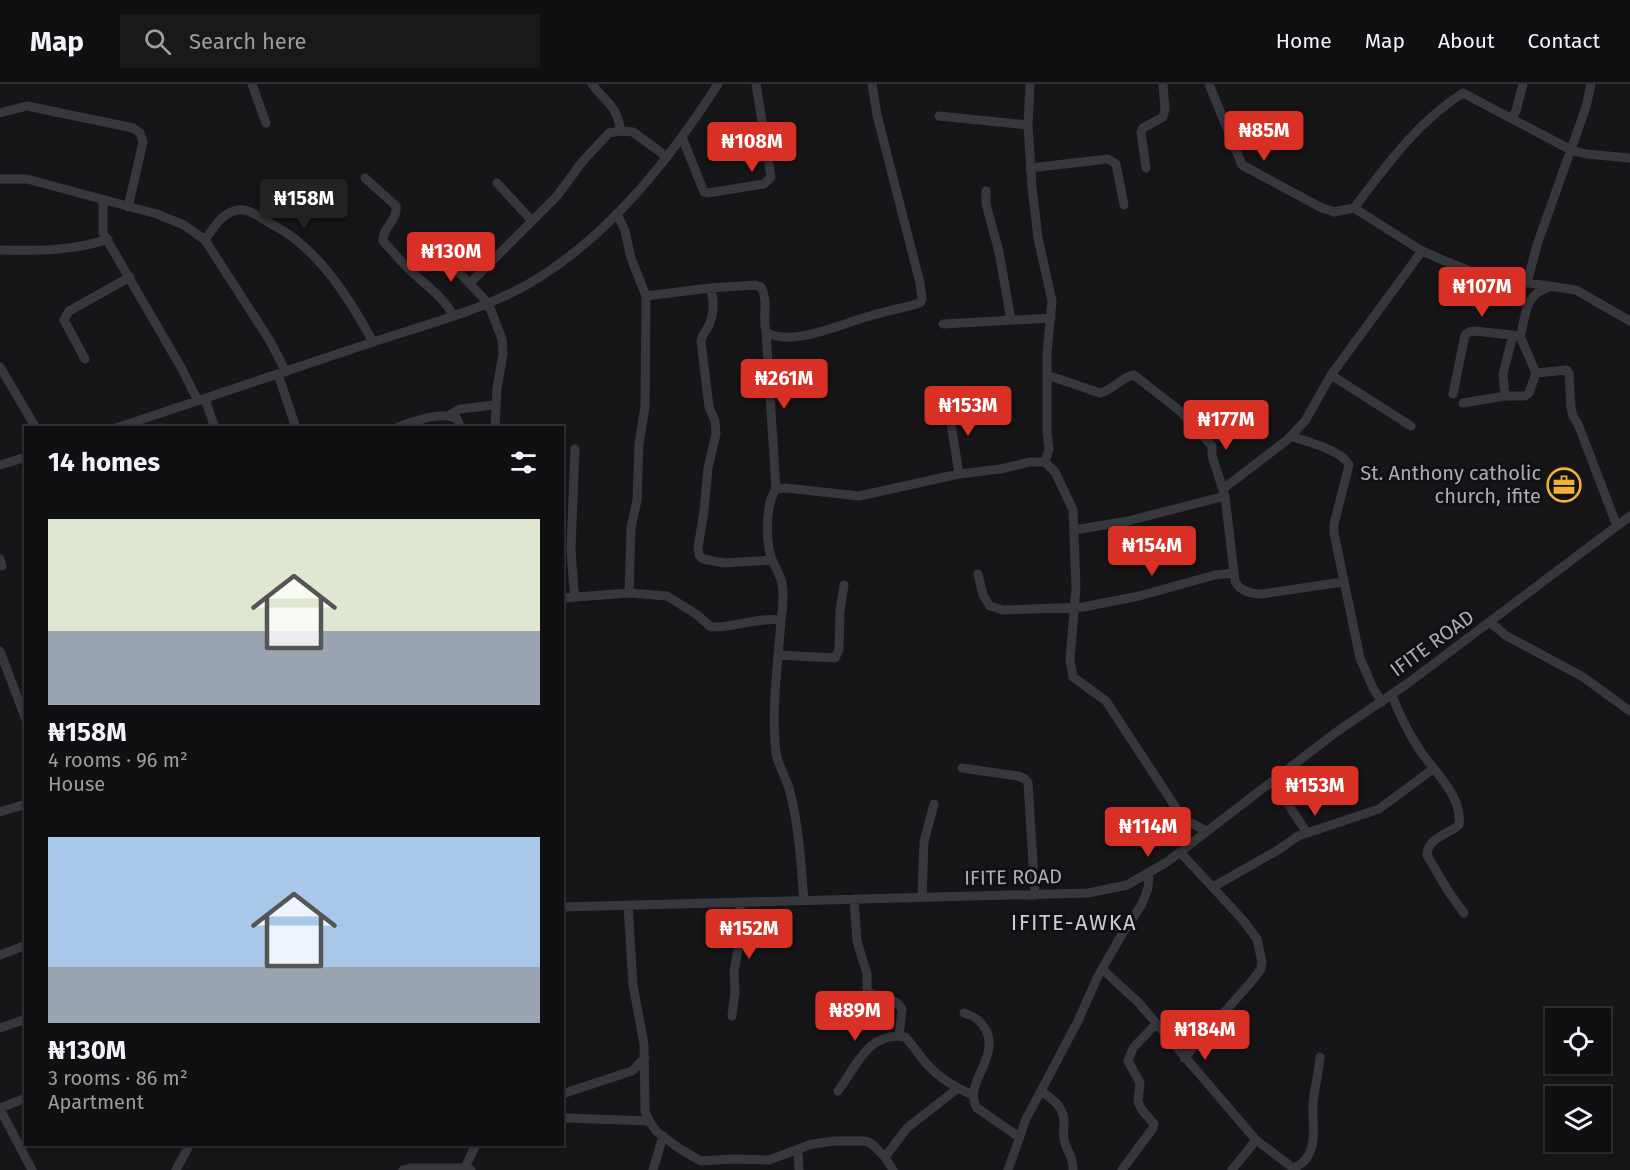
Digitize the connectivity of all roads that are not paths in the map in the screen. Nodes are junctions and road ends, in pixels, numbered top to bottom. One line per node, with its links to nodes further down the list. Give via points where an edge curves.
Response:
1 (252, 84): 14 (street)
2 (592, 84): 16 (street, via 614,108)
3 (718, 84): 17 (street)
4 (756, 84): 17 (street, via 769,182 704,192)
5 (872, 84): 50 (street, via 922,299 920,303 799,336 782,337)
6 (1030, 84): 15 (street)
7 (1162, 84): 22 (street, via 1163,117 1141,132)
8 (1209, 84): 30 (street, via 1242,165 1320,207 1334,212)
9 (1523, 84): 13 (street)
10 (1591, 84): 18 (street)
11 (0, 113): 29 (street, via 27,106 133,128 143,142)
12 (939, 117): 15 (street)
13 (1512, 118): 18 (street); 30 (street, via 1463,93 1398,151)
14 (266, 123)
15 (1028, 125): 21 (street)
16 (621, 131): 19 (street, via 642,137); 32 (street, via 609,133 597,144)
17 (682, 137): 19 (street)
18 (1571, 150): 20 (street); 39 (street)
19 (667, 157): 31 (street)
20 (1630, 158)
21 (1030, 168): 28 (street, via 1108,159 1116,164); 46 (street, via 1038,237 1052,301)
22 (1146, 168)
23 (365, 178): 45 (street, via 396,206 383,241 436,292)
24 (0, 179): 27 (street, via 27,179)
25 (497, 183): 32 (street)
26 (986, 191): 47 (street)
27 (103, 201): 29 (street); 33 (street, via 102,225)
28 (1124, 205)
29 (128, 207): 34 (street, via 184,225)
30 (1354, 208): 37 (street)
31 (617, 213): 43 (street); 44 (street, via 579,249 542,276)
32 (532, 221): 40 (street)
33 (108, 239): 36 (street, via 66,247); 38 (street)
34 (205, 240): 52 (street, via 220,220 233,211 242,209 256,214 321,263); 56 (street, via 270,341)
35 (433, 244): 40 (street)
36 (0, 250)
37 (1422, 251): 39 (street, via 1482,276); 58 (street)
38 (130, 277): 53 (street, via 65,316); 61 (street)
39 (1527, 283): 41 (street)
40 (470, 284): 44 (street)
41 (1555, 286): 48 (street, via 1576,290); 51 (street, via 1540,290 1532,298)
42 (710, 288): 43 (street); 50 (street, via 761,287 765,294); 86 (street, via 712,317 701,341 716,434 708,468 699,555 713,562 734,564)
43 (646, 296): 91 (street, via 646,389 631,528)
44 (488, 303): 45 (street); 63 (street, via 503,346)
45 (453, 315): 52 (street)
46 (1051, 318): 47 (street); 57 (street)
47 (1011, 320): 49 (street)
48 (1630, 321)
49 (943, 324)
50 (766, 332): 80 (street)
51 (1516, 336): 55 (street); 59 (street, via 1475,331 1465,335); 60 (street, via 1503,374)
52 (373, 342): 56 (street)
53 (85, 359)
54 (0, 367): 66 (street)
55 (1536, 372): 60 (street, via 1526,396); 83 (street, via 1569,373 1573,416)
56 (282, 373): 61 (street); 69 (street)
57 (1047, 375): 77 (street, via 1049,449); 81 (street, via 1100,393 1134,375 1180,411 1209,441)
58 (1332, 375): 73 (street); 74 (street, via 1305,421)
59 (1453, 394)
60 (1504, 396): 62 (street)
61 (202, 400): 67 (street); 68 (street)
62 (1463, 403)
63 (495, 405): 65 (street, via 460,409); 72 (street)
64 (948, 405): 79 (street)
65 (448, 416): 70 (street); 71 (street, via 458,419)
66 (35, 426)
67 (122, 426)
68 (214, 426)
69 (295, 426)
70 (402, 426)
71 (460, 426)
72 (495, 426)
73 (1411, 426)
74 (1291, 436): 81 (street); 89 (street, via 1335,452 1349,465 1334,524)
75 (574, 449): 85 (street)
76 (24, 458): 78 (street)
77 (1045, 462): 79 (street); 84 (street, via 1067,495)
78 (0, 465)
79 (959, 474): 80 (street, via 859,496)
80 (776, 489): 86 (street, via 768,514)
81 (1224, 492): 84 (street, via 1138,518); 87 (street)
82 (1630, 516): 83 (street, IFITE ROAD)
83 (1617, 526): 96 (street, IFITE ROAD)
84 (1074, 530): 94 (street)
85 (567, 548): 92 (street)
86 (772, 560): 95 (street, via 782,584)
87 (1234, 573): 89 (street, via 1236,585 1255,594); 94 (street)
88 (978, 574): 94 (street, via 983,595 997,609)
89 (1343, 582): 101 (street, via 1360,658)
90 (844, 585): 98 (street, via 835,658)
91 (629, 593): 92 (street); 95 (street, via 667,596 711,627)
92 (577, 597): 93 (street)
93 (564, 598)
94 (1073, 608): 110 (street, via 1073,677 1106,701 1179,814)
95 (781, 620): 98 (street)
96 (1490, 622): 100 (street, IFITE ROAD); 102 (street, via 1505,635 1583,677)
97 (0, 651): 99 (street)
98 (778, 655): 118 (street, via 776,756 790,794 801,852)
99 (3, 668): 103 (street)
100 (1392, 695): 101 (street, IFITE ROAD); 105 (street, via 1407,729)
101 (1382, 702): 106 (street, IFITE ROAD)
102 (1630, 711)
103 (24, 715)
104 (962, 768): 115 (street, via 1018,776 1028,783)
105 (1433, 769): 111 (street, via 1379,809); 122 (street, via 1454,798 1460,821 1454,830 1432,842 1427,855)
106 (1273, 781): 110 (street, IFITE ROAD); 111 (street)
107 (934, 804): 116 (street, via 924,842)
108 (24, 805): 109 (street)
109 (0, 812)
110 (1207, 831): 112 (street, IFITE ROAD)
111 (1307, 833): 114 (street)
112 (1180, 852): 113 (street, IFITE ROAD); 114 (street)
113 (1149, 874): 115 (street, IFITE ROAD, via 1111,890); 125 (street, via 1142,904)
114 (1213, 888): 134 (street, via 1257,939 1261,969)
115 (1035, 894): 116 (street, IFITE ROAD)
116 (922, 896): 117 (street, IFITE ROAD)
117 (854, 899): 118 (street, IFITE ROAD); 131 (street, via 867,990 890,999 902,1009)
118 (804, 901): 119 (street, IFITE ROAD)
119 (740, 902): 120 (street, IFITE ROAD); 127 (street)
120 (628, 904): 121 (street, IFITE ROAD); 133 (street, via 633,985)
121 (564, 907)
122 (1464, 913)
123 (24, 946): 124 (street)
124 (0, 955)
125 (1102, 969): 129 (street); 137 (street)
126 (964, 1013): 139 (street, via 982,1022 990,1046)
127 (732, 1016)
128 (24, 1019): 130 (street)
129 (1156, 1024): 134 (street); 163 (street, via 1133,1048 1128,1061 1140,1083 1138,1102 1154,1124)
130 (0, 1029)
131 (899, 1036): 135 (street, via 905,1037 928,1065); 136 (street, via 888,1036 873,1044)
132 (1320, 1057): 153 (street, via 1313,1142 1303,1164)
133 (645, 1058): 138 (street, via 626,1074); 143 (street, via 645,1111)
134 (1184, 1058): 146 (street)
135 (958, 1089): 139 (street); 150 (street, via 907,1128)
136 (838, 1091)
137 (1041, 1091): 145 (street); 162 (street, via 1062,1110 1064,1138)
138 (564, 1093)
139 (973, 1095): 145 (street, via 977,1108)
140 (24, 1099): 141 (street)
141 (0, 1108): 154 (street)
142 (567, 1118): 143 (street)
143 (649, 1121): 144 (street)
144 (663, 1136): 151 (street, via 694,1159); 157 (street)
145 (1019, 1137): 161 (street)
146 (1256, 1140): 153 (street); 164 (street)
147 (189, 1146): 155 (street)
148 (475, 1146): 152 (street)
149 (798, 1150): 150 (street, via 834,1141 866,1141); 151 (street, via 769,1160); 159 (street)
150 (885, 1157): 160 (street)
151 (733, 1159): 158 (street)
152 (466, 1169): 156 (street)
153 (1295, 1169)
154 (32, 1170)
155 (176, 1170)
156 (403, 1170)
157 (653, 1170)
158 (730, 1170)
159 (799, 1170)
160 (892, 1170)
161 (1008, 1170)
162 (1073, 1170)
163 (1122, 1170)
164 (1232, 1170)

